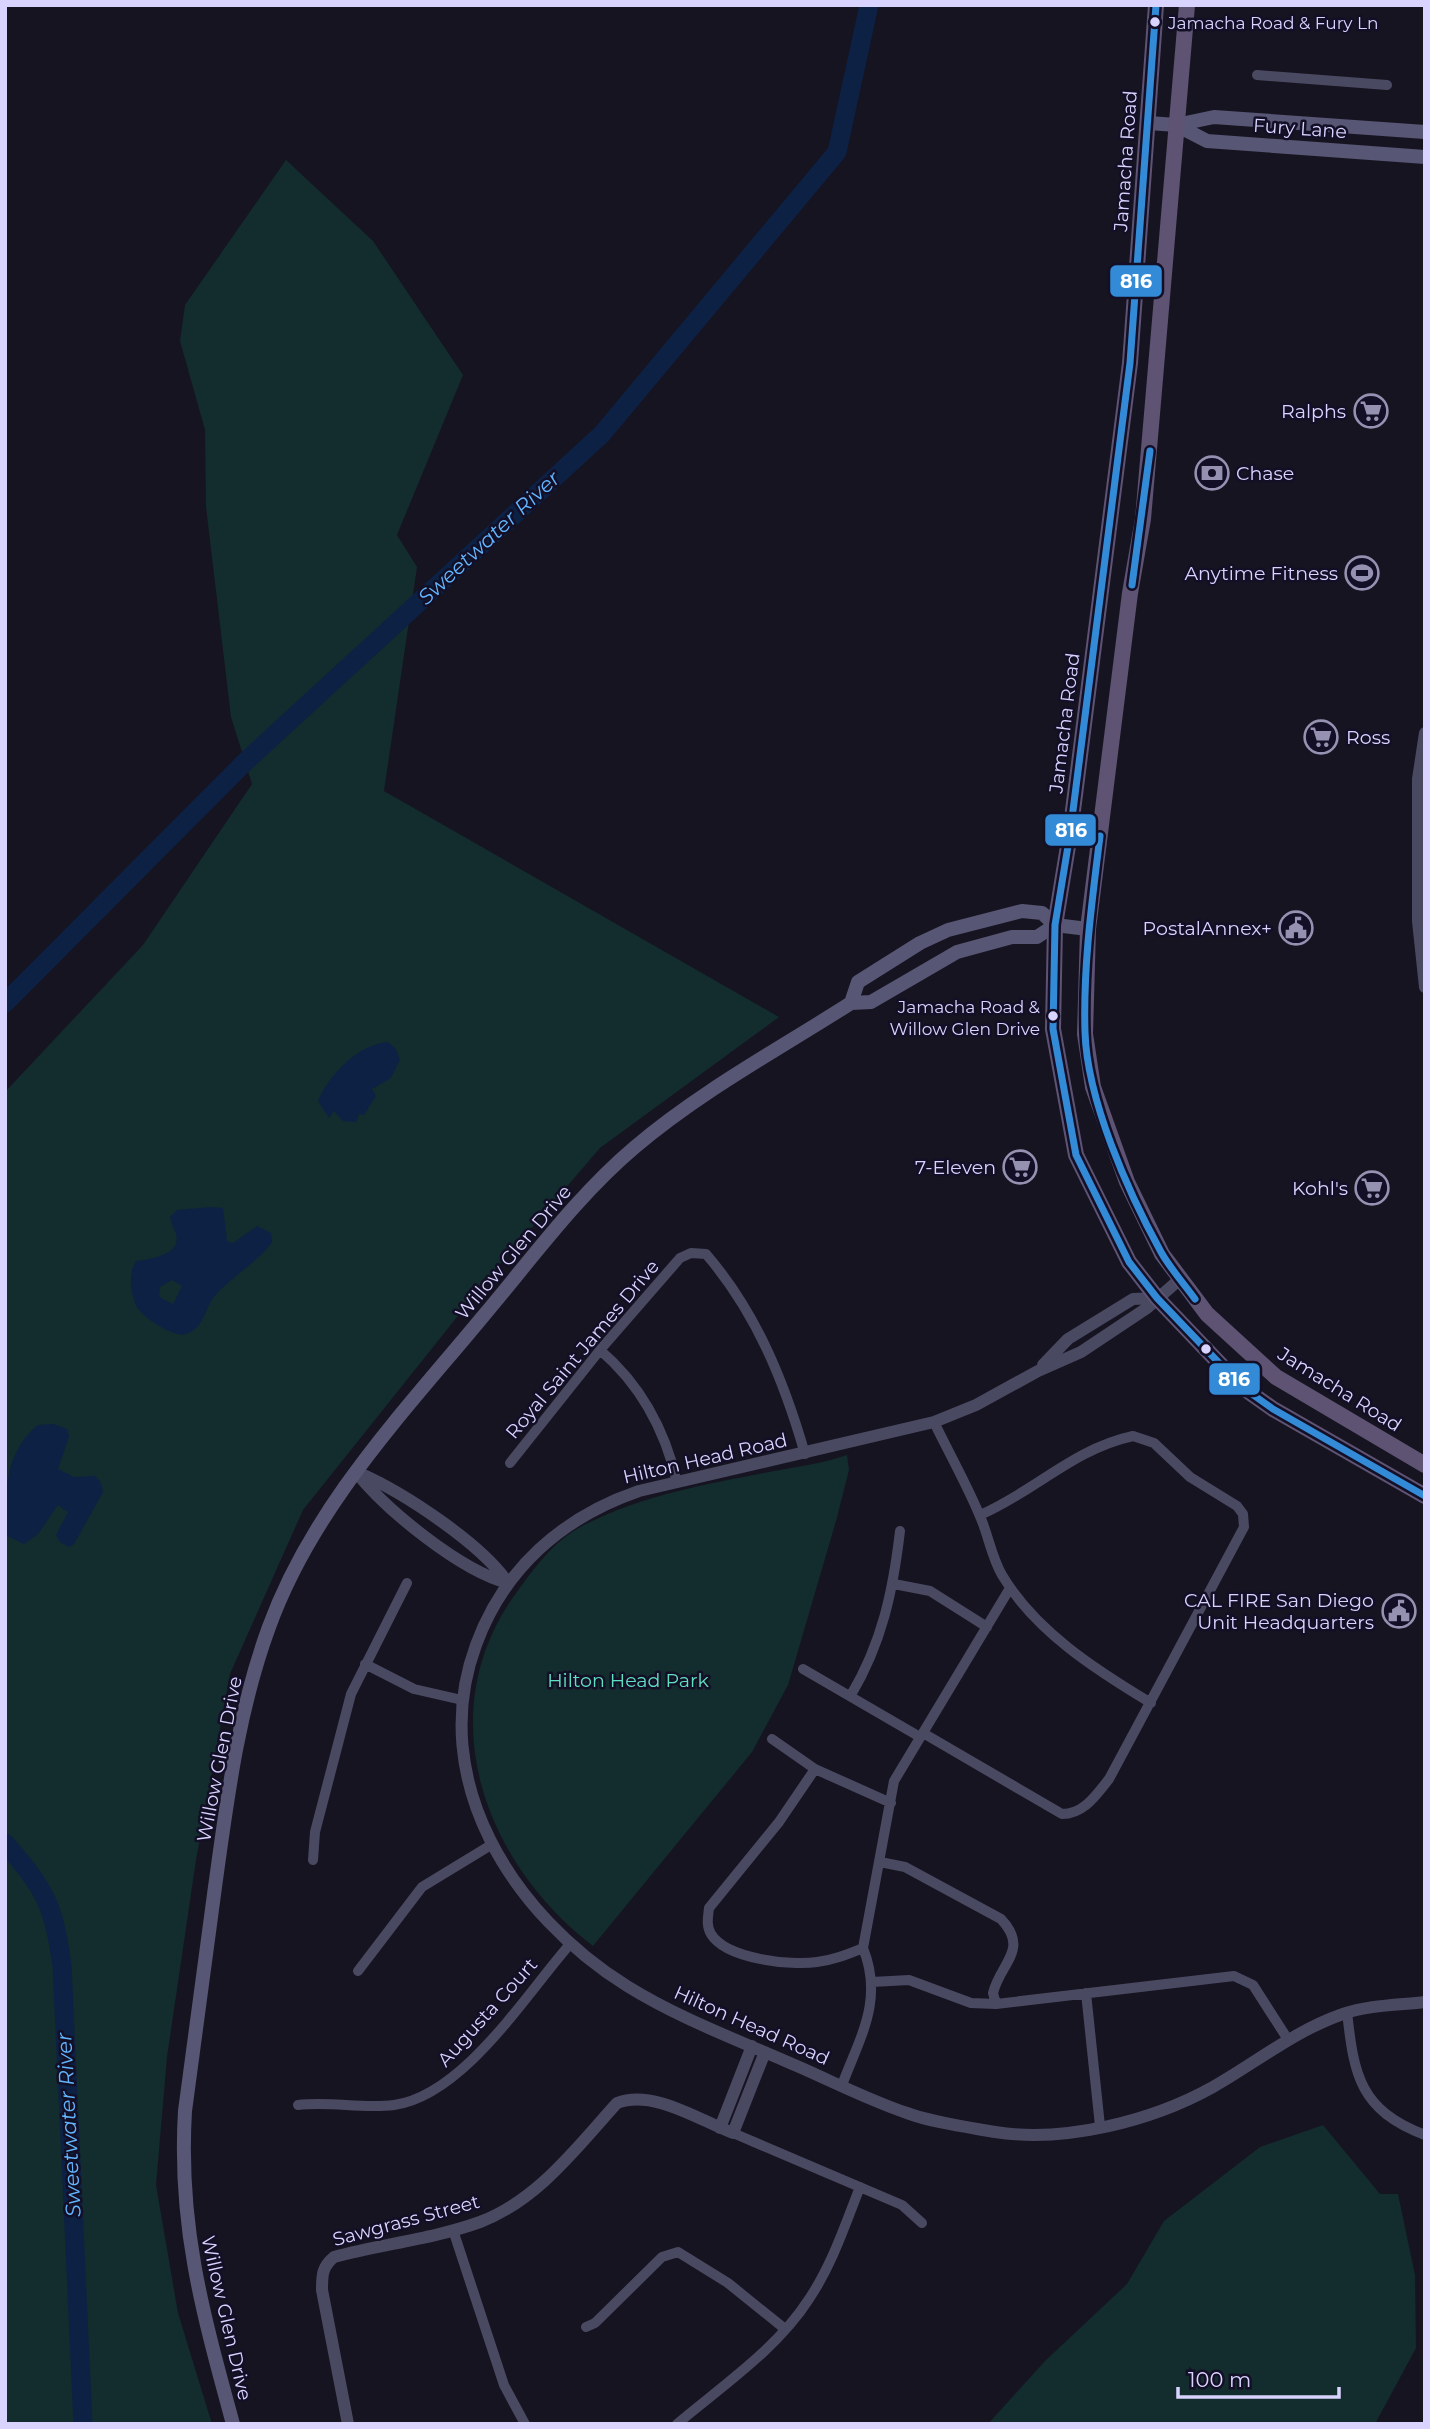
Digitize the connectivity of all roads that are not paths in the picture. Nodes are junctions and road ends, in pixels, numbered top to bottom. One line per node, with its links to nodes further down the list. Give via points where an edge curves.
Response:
1 (1156, 5): 5 (main road, Jamacha Road)
2 (1187, 5): 6 (main road, Jamacha Road)
3 (1257, 75): 4 (street)
4 (1387, 85)
5 (1150, 123): 6 (main road, Fury Lane); 10 (main road, Jamacha Road, via 1130,363)
6 (1176, 125): 7 (main road, Fury Lane, via 1214,117); 8 (main road, Fury Lane, via 1207,141); 11 (main road, Jamacha Road, via 1143,519)
7 (1425, 132)
8 (1425, 157)
9 (1425, 733): 12 (street, via 1418,779 1418,896)
10 (1055, 925): 11 (main road, Willow Glen Drive); 13 (main road, Willow Glen Drive, via 1037,937 1012,937 957,952 872,1002); 13 (main road, Willow Glen Drive, via 1041,912 1014,911 948,930 859,982); 15 (main road, Jamacha Road, via 1053,1029 1076,1155 1129,1262)
11 (1088, 929): 14 (main road, Jamacha Road, via 1085,1034 1093,1087 1127,1182 1162,1254)
12 (1425, 987)
13 (851, 1003): 21 (main road, Willow Glen Drive, via 669,1120 612,1168 555,1230)
14 (1180, 1279): 15 (street, Hilton Head Road); 20 (main road, Jamacha Road, via 1207,1314 1260,1365)
15 (1157, 1298): 17 (street, Hilton Head Road, via 1081,1352); 23 (main road, Jamacha Road, via 1242,1387)
16 (600, 1350): 18 (street, Royal Saint James Drive, via 680,1258 706,1254 729,1281 785,1383); 19 (street, Royal Saint James Drive); 22 (street, via 619,1366 650,1406)
17 (934, 1422): 18 (street, Hilton Head Road); 24 (street)
18 (806, 1454): 22 (street, Hilton Head Road)
19 (510, 1463)
20 (1425, 1465)
21 (356, 1472): 27 (street, via 388,1507 484,1577); 64 (main road, Willow Glen Drive, via 318,1527 286,1588 248,1696 228,1792 186,2111 183,2185 191,2258)
22 (677, 1482): 27 (street, Hilton Head Road, via 619,1498 580,1517 542,1545)
23 (1425, 1496)
24 (980, 1515): 29 (street); 35 (street, via 1069,1461 1133,1436 1154,1443 1190,1477 1237,1506 1243,1514 1240,1536)
25 (900, 1531): 28 (street)
26 (407, 1583): 31 (street)
27 (508, 1583): 34 (street, Hilton Head Road, via 478,1640)
28 (894, 1584): 30 (street, via 930,1591); 33 (street, via 883,1630)
29 (1010, 1588): 30 (street); 35 (street, via 1039,1622 1104,1675)
30 (987, 1627): 36 (street)
31 (365, 1664): 34 (street, via 424,1693); 41 (street, via 348,1704 315,1832)
32 (803, 1669): 33 (street)
33 (851, 1695): 36 (street)
34 (462, 1700): 40 (street, Hilton Head Road, via 464,1766)
35 (1151, 1703): 36 (street, via 1109,1779 1093,1800 1073,1814 1062,1814)
36 (922, 1735): 39 (street, via 894,1781)
37 (772, 1739): 38 (street)
38 (815, 1769): 39 (street); 44 (street, via 779,1822 709,1908 707,1923 719,1943 761,1959 816,1962)
39 (891, 1803): 42 (street)
40 (491, 1845): 43 (street, Hilton Head Road, via 521,1890); 45 (street, via 422,1887)
41 (313, 1860)
42 (880, 1863): 44 (street); 49 (street, via 905,1867 1001,1919 1011,1930 1014,1947 993,1993)
43 (571, 1943): 52 (street, Hilton Head Road, via 624,1984 681,2017); 55 (street, Augusta Court, via 468,2063 433,2092 382,2106)
44 (863, 1948): 46 (street)
45 (358, 1971)
46 (872, 1982): 49 (street, via 909,1980 971,2003); 54 (street, via 871,2008)
47 (1086, 1993): 49 (street); 51 (street, via 1234,1976 1253,1985); 56 (street)
48 (1425, 2002): 50 (street, Hilton Head Road)
49 (996, 2004)
50 (1347, 2012): 51 (street, Hilton Head Road); 58 (street, via 1352,2054 1369,2100 1389,2118)
51 (1287, 2038): 56 (street, Hilton Head Road, via 1212,2088 1168,2107)
52 (752, 2046): 53 (street, Hilton Head Road); 57 (street)
53 (765, 2052): 54 (street, Hilton Head Road); 57 (street)
54 (842, 2085): 56 (street, Hilton Head Road, via 909,2114 997,2132 1031,2135)
55 (298, 2105)
56 (1100, 2126)
57 (727, 2131): 59 (street, Sawgrass Street); 61 (street, Sawgrass Street, via 647,2099 624,2100 529,2194 498,2213)
58 (1425, 2135)
59 (860, 2187): 60 (street, Sawgrass Street, via 902,2205); 63 (street, via 834,2254 809,2300)
60 (922, 2223)
61 (453, 2230): 65 (street, Sawgrass Street, via 345,2254 322,2271); 66 (street, via 504,2385)
62 (586, 2327): 63 (street, via 662,2257 678,2252 728,2283)
63 (785, 2329): 67 (street)
64 (233, 2424)
65 (348, 2424)
66 (525, 2424)
67 (677, 2424)

